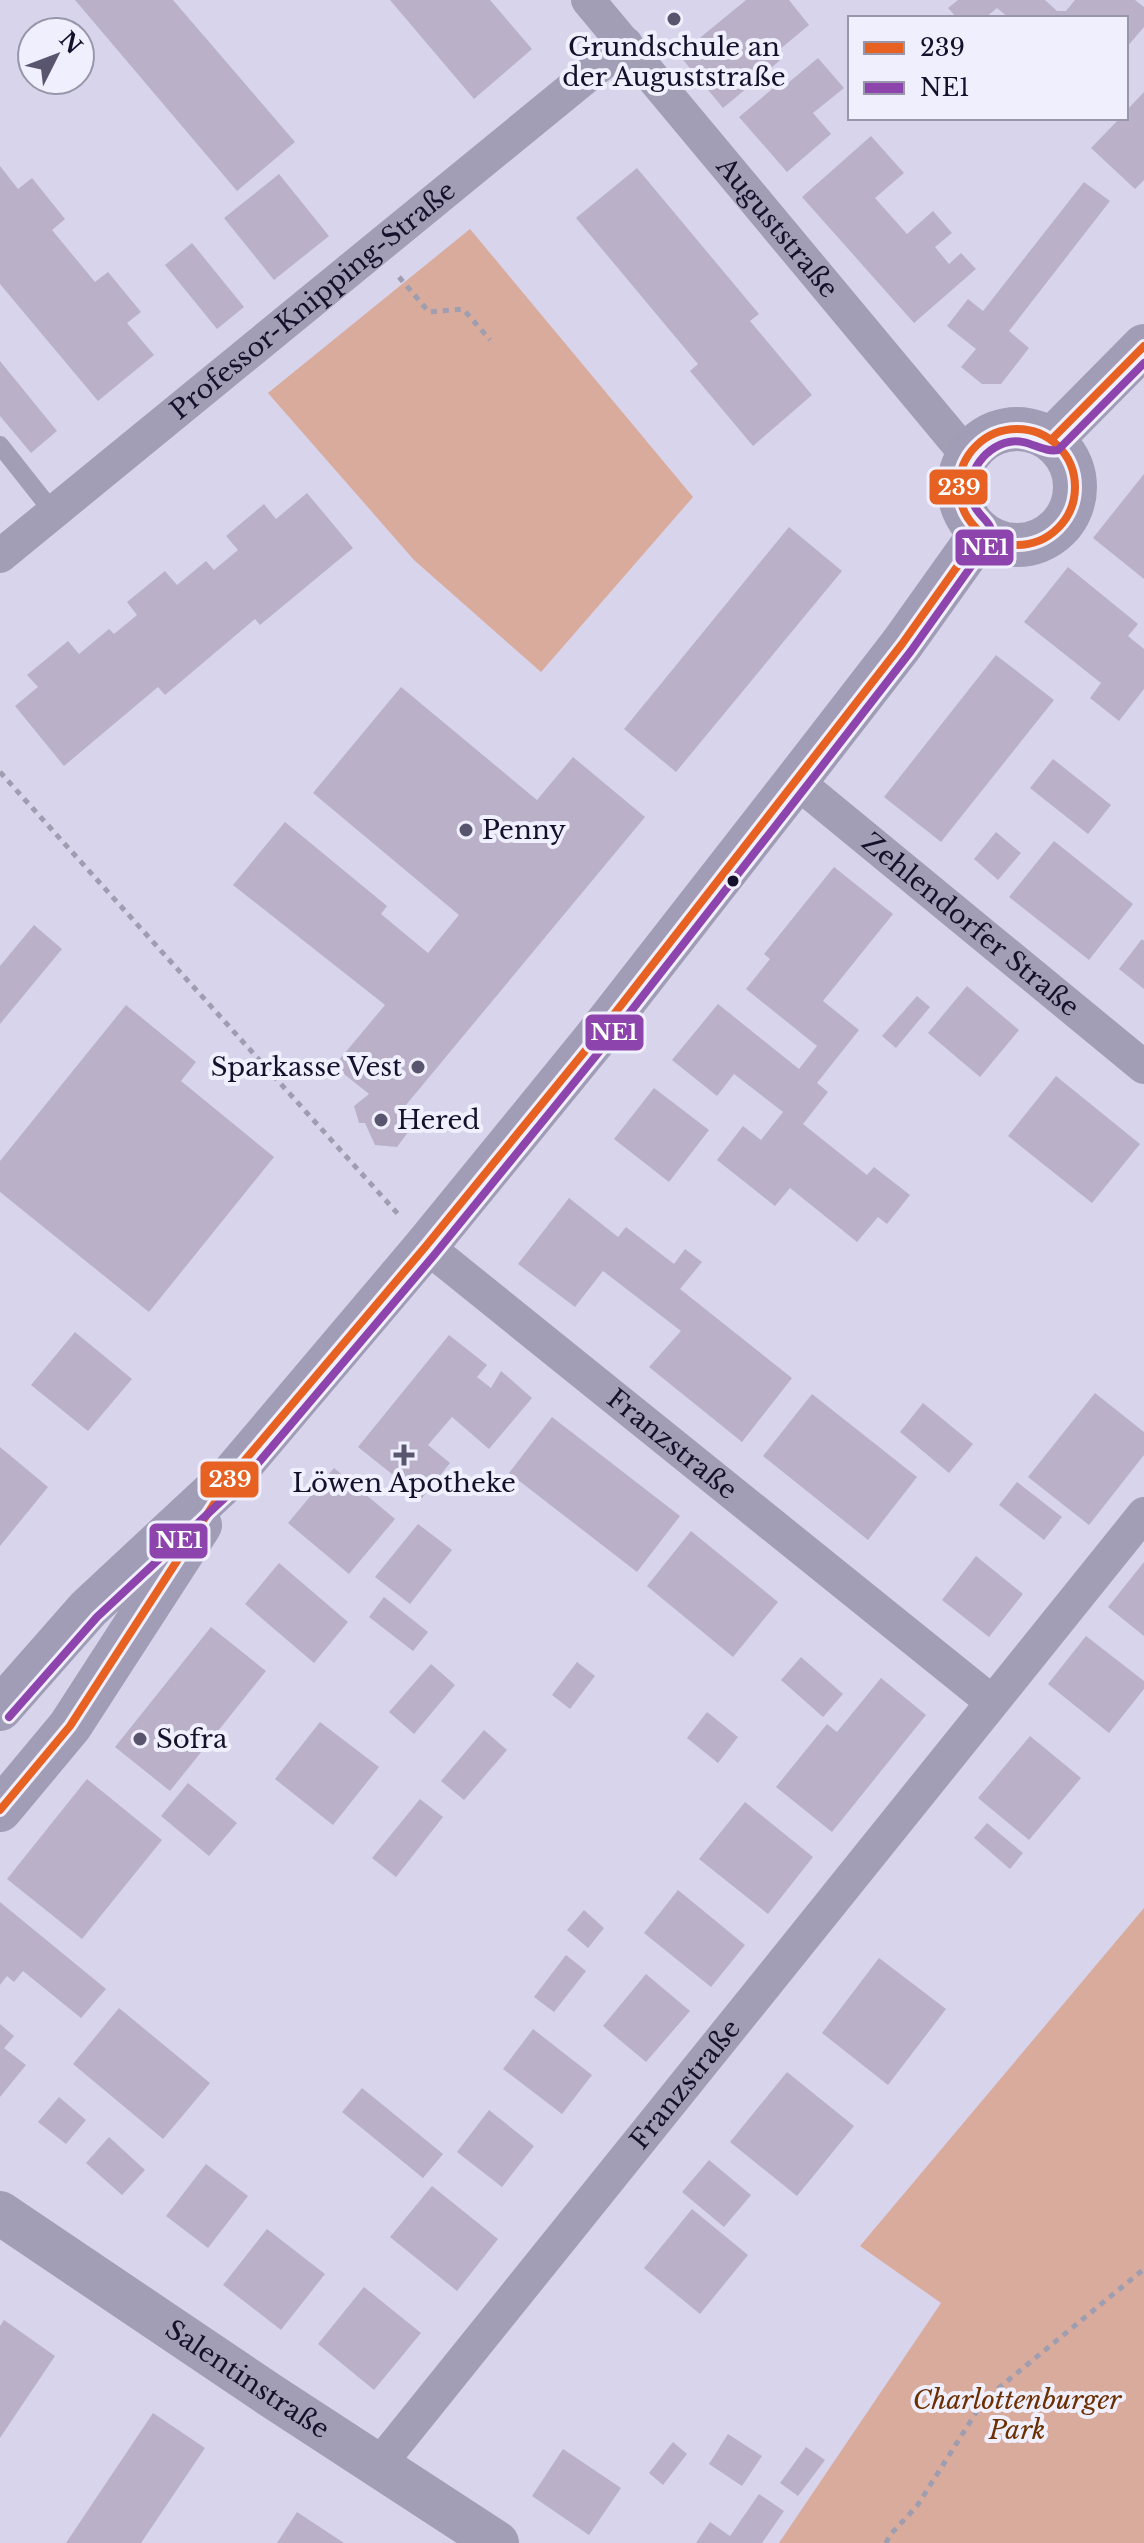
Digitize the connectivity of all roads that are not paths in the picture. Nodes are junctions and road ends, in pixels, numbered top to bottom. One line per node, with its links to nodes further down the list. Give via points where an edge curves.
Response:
1 (588, 0): 2 (street, Auguststraße)
2 (626, 44): 6 (street, Auguststraße); 7 (street, Professor-Knipping-Straße)
3 (1144, 346): 4 (main road)
4 (1052, 439): 6 (main road, via 1030,429 1006,429 984,438); 8 (main road, via 1073,470 1072,506 1064,523 1034,544 1016,546)
5 (0, 445): 7 (lane)
6 (967, 455): 8 (main road, via 959,471 961,506)
7 (53, 512): 9 (street, Professor-Knipping-Straße)
8 (981, 533): 10 (main road)
9 (0, 556)
10 (796, 781): 11 (street, Zehlendorfer Straße); 12 (main road)
11 (1144, 1067)
12 (426, 1246): 13 (main road); 15 (street, Franzstraße)
13 (234, 1473): 16 (main road, via 88,1609); 17 (main road, via 70,1726)
14 (1144, 1514): 15 (street, Franzstraße)
15 (992, 1702): 19 (street, Franzstraße)
16 (0, 1709)
17 (0, 1810)
18 (0, 2213): 19 (street, Salentinstraße)
19 (378, 2466): 20 (street, Salentinstraße)
20 (497, 2543)

